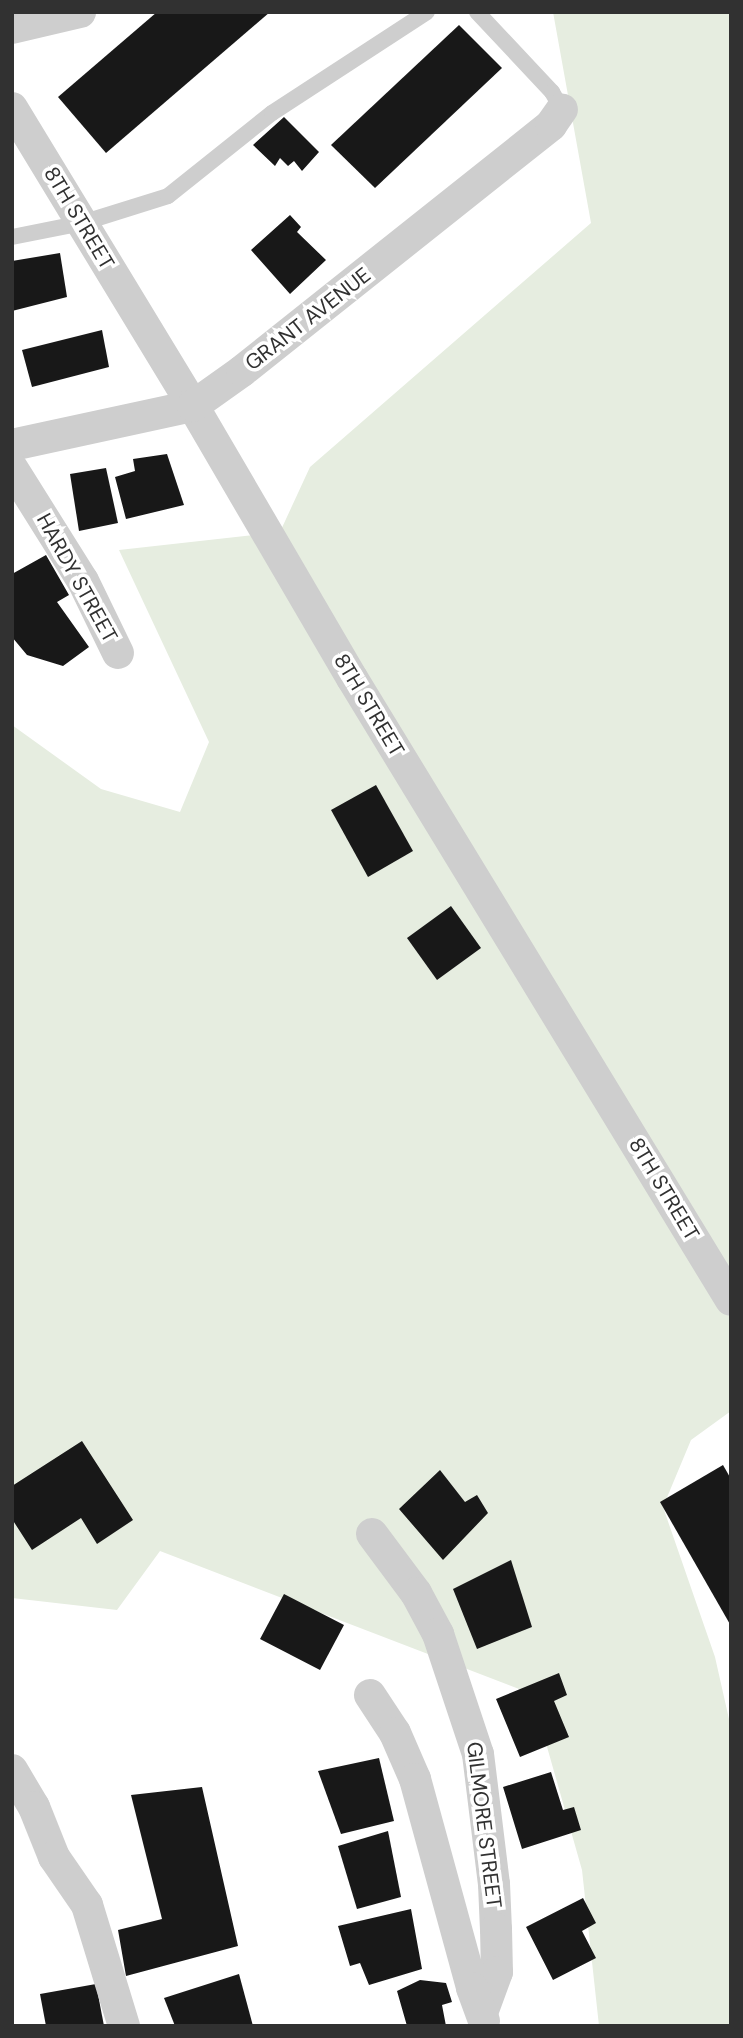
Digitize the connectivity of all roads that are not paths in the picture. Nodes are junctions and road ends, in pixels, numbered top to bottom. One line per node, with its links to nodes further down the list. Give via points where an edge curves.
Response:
1 (80, 12): 4 (street)
2 (427, 12): 7 (lane, via 272,113 168,196)
3 (477, 12): 6 (lane, via 552,92)
4 (12, 29)
5 (12, 108): 7 (street, 8TH STREET)
6 (562, 109): 9 (street, GRANT AVENUE, via 551,125)
7 (82, 223): 8 (lane); 9 (street, 8TH STREET)
8 (12, 237)
9 (193, 406): 10 (street, GRANT AVENUE); 13 (street, 8TH STREET, via 352,678)
10 (12, 445)
11 (12, 468): 12 (street, HARDY STREET, via 83,581)
12 (118, 653)
13 (731, 1300)
14 (372, 1534): 17 (street, GILMORE STREET, via 416,1594 438,1634 478,1754 494,1884 497,1972)
15 (370, 1695): 17 (street, GILMORE STREET, via 396,1733 415,1779)
16 (12, 1770): 18 (street, via 34,1807 54,1857 87,1905)
17 (484, 2020)
18 (124, 2026)

